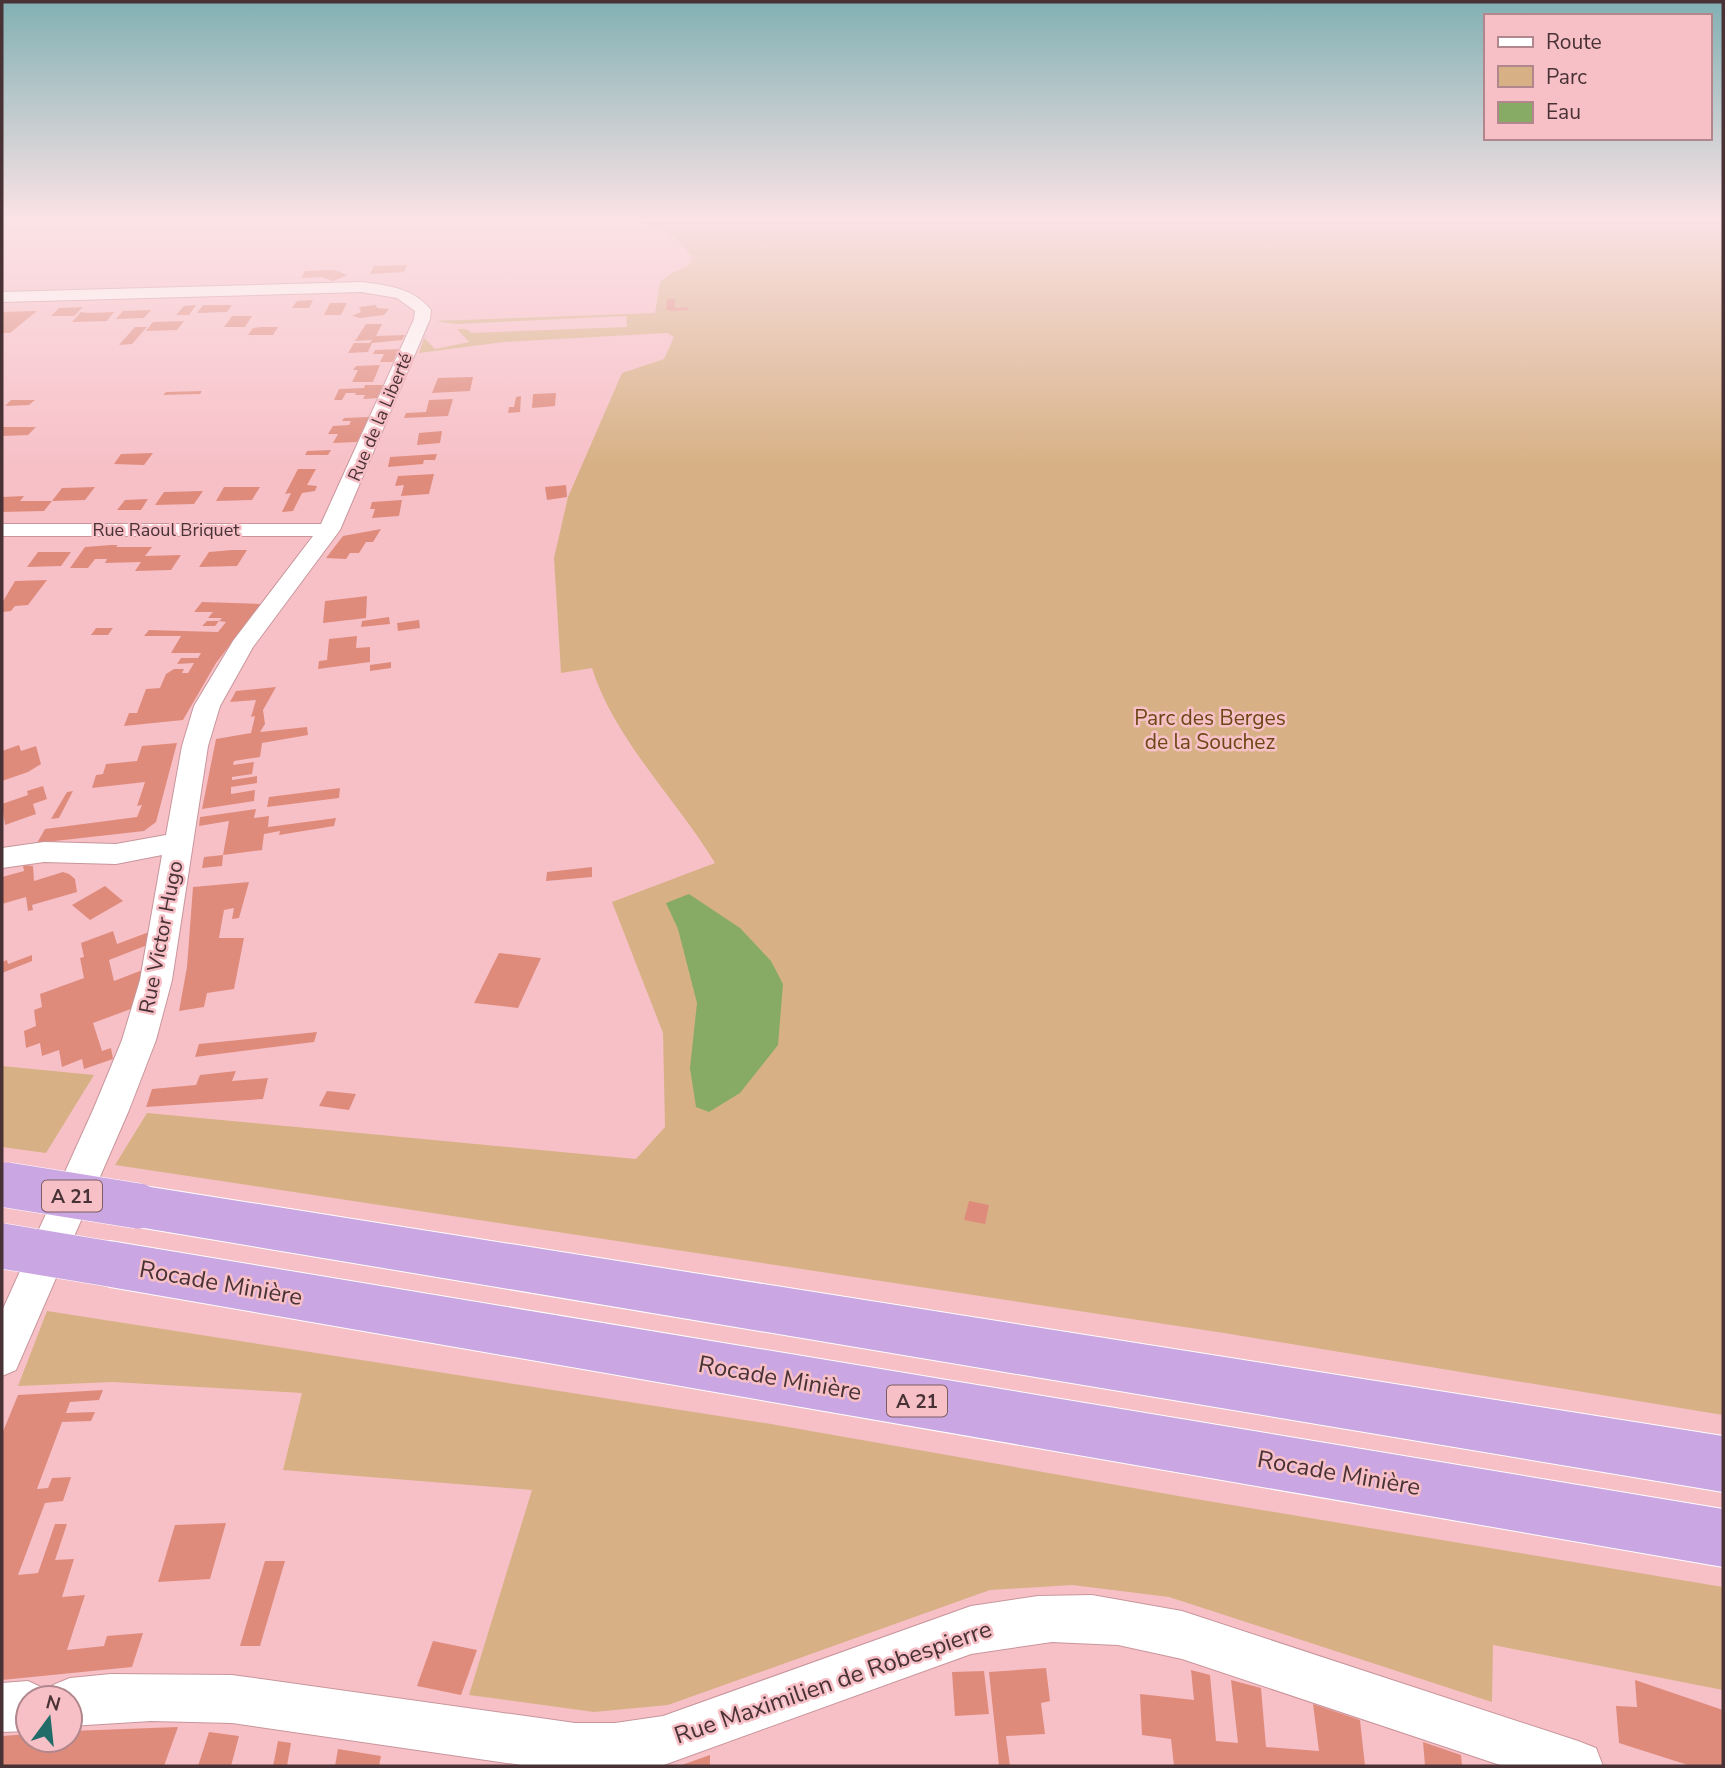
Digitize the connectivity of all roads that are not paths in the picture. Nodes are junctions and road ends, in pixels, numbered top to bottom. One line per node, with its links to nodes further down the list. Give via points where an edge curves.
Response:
1 (411, 300): 3 (street, Rue de la Liberté, via 423,310 422,319)
2 (11, 530): 3 (street, Rue Raoul Briquet); 4 (street)
3 (329, 530): 5 (street, Rue Victor Hugo, via 242,646 207,706 195,746)
4 (2, 553)
5 (180, 842): 6 (street, via 116,853 44,852); 9 (street, Rue Victor Hugo, via 156,980 139,1040)
6 (2, 858)
7 (4, 1185): 10 (highway, A 21, bridge)
8 (2, 1246): 11 (highway, Rocade Minière / A 21, bridge)
9 (2, 1356)
10 (1723, 1464)
11 (1723, 1538)
12 (84, 1701): 13 (street, Rue Maximilien de Robespierre, via 130,1696 219,1698 575,1748 615,1748 663,1741 971,1630 1080,1618 1182,1635)
13 (1578, 1766)

